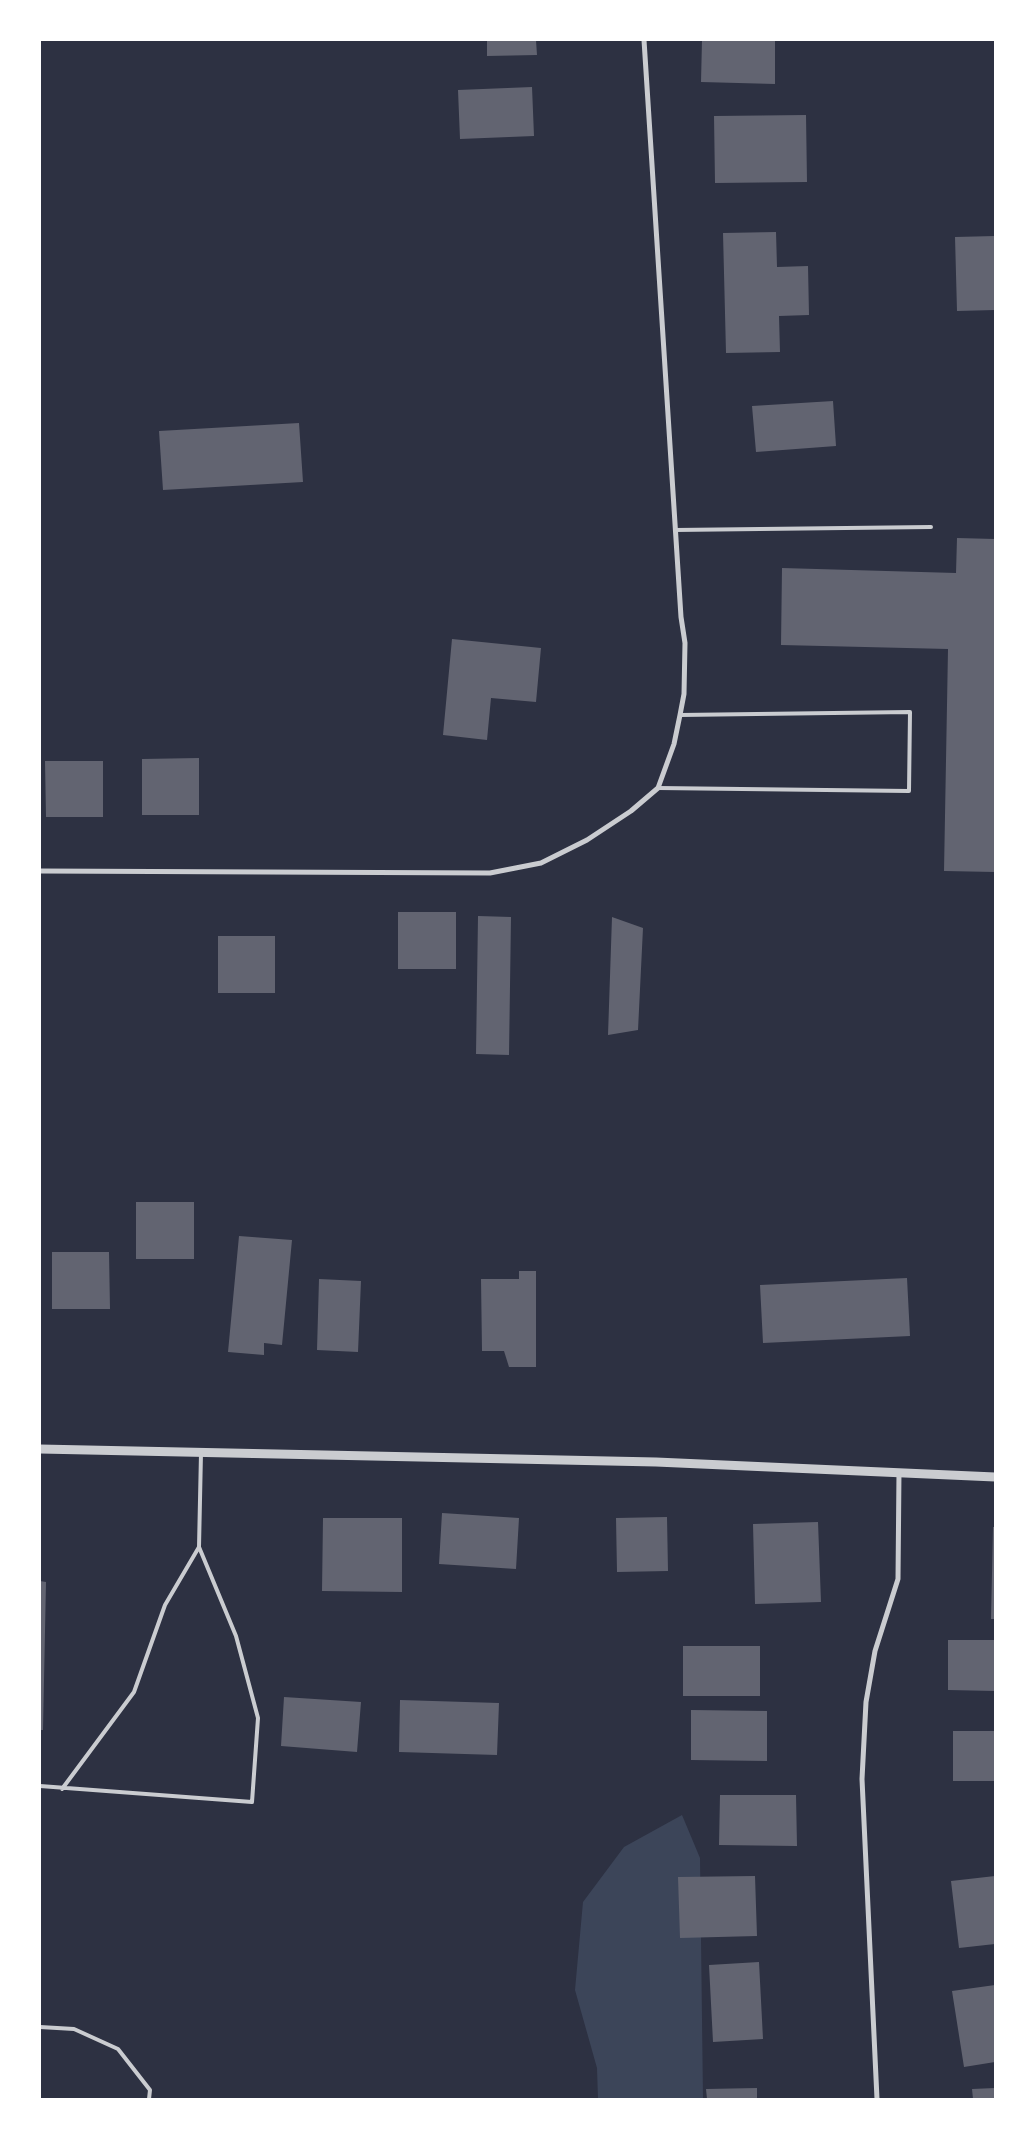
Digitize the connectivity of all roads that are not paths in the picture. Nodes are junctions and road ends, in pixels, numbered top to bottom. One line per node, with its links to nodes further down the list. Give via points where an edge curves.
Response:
1 (644, 40): 3 (street)
2 (931, 526): 3 (lane)
3 (675, 530): 4 (street, via 685,642 684,694)
4 (680, 715): 5 (street, via 674,744); 5 (lane, via 910,712 909,792)
5 (658, 788): 6 (street, via 631,811 587,840 541,863 490,873)
6 (40, 871)
7 (40, 1449): 8 (street)
8 (201, 1452): 9 (street, via 656,1462); 11 (lane)
9 (900, 1472): 10 (street); 16 (street, via 898,1579 875,1652 866,1702 862,1779)
10 (995, 1477)
11 (199, 1547): 13 (lane, via 166,1605 134,1692); 13 (lane, via 236,1636 258,1718 252,1802)
12 (40, 1786): 13 (lane)
13 (62, 1788)
14 (40, 2028): 15 (lane, via 74,2029 118,2049 150,2090)
15 (149, 2099)
16 (877, 2099)

